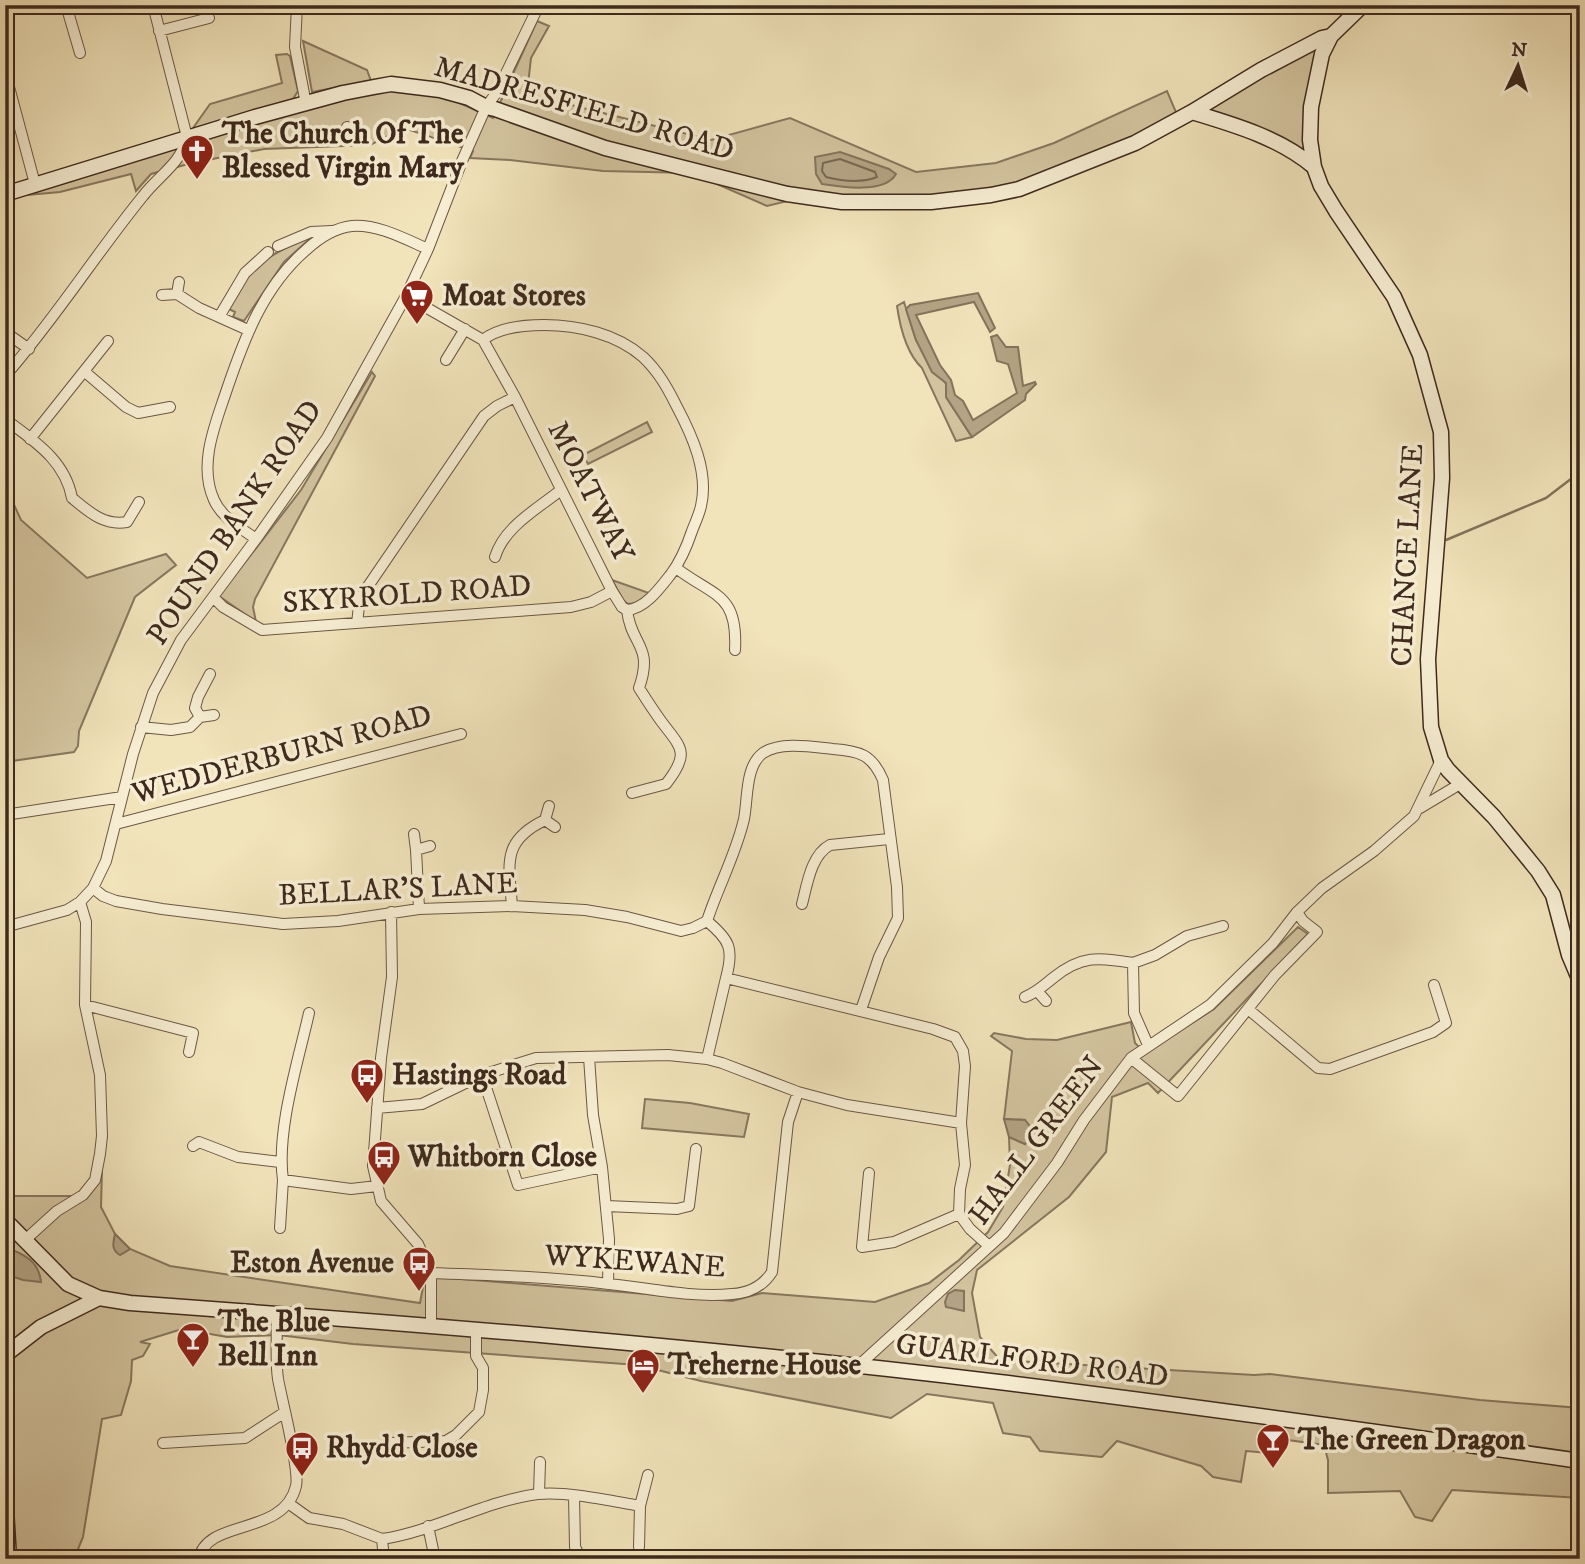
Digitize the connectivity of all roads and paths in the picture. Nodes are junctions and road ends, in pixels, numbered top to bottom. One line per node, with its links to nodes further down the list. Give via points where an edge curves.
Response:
1 (66, 5): 9 (street)
2 (153, 5): 7 (street)
3 (298, 5): 11 (street, via 295,47)
4 (539, 5): 12 (street, POUND BANK ROAD, via 497,92)
5 (1363, 5): 8 (street, MADRESFIELD ROAD)
6 (209, 18): 7 (street)
7 (159, 31): 15 (street)
8 (1331, 36): 13 (street, MADRESFIELD ROAD, via 1261,69); 17 (street, CHANCE LANE, via 1322,54 1311,107)
9 (79, 53)
10 (5, 72): 18 (street)
11 (306, 104): 12 (street, MADRESFIELD ROAD, via 391,84 440,90); 15 (street, MADRESFIELD ROAD)
12 (485, 107): 13 (street, MADRESFIELD ROAD, via 605,148 787,194 842,202 931,202 1019,189 1135,143); 22 (street, POUND BANK ROAD)
13 (1192, 113): 17 (street, via 1282,145)
14 (348, 127): 16 (street)
15 (187, 137): 18 (street, MADRESFIELD ROAD); 34 (street, via 182,155 143,195)
16 (348, 139)
17 (1314, 167): 57 (street, CHANCE LANE, via 1336,211 1394,297 1420,355 1441,432 1442,478 1427,659 1431,727)
18 (34, 184): 19 (street, MADRESFIELD ROAD)
19 (5, 194)
20 (332, 231): 21 (street, via 311,232); 22 (street, via 353,226 378,229); 30 (street, via 288,265)
21 (278, 246)
22 (428, 248): 27 (street, POUND BANK ROAD)
23 (268, 252): 28 (street, via 245,273)
24 (179, 282): 25 (street)
25 (177, 294): 26 (street); 28 (street)
26 (162, 295)
27 (407, 296): 29 (street); 44 (street, POUND BANK ROAD, via 318,455)
28 (219, 317): 30 (street)
29 (465, 329): 32 (street); 35 (street)
30 (248, 330): 44 (street, via 216,422 207,472 214,500 228,519)
31 (5, 332): 34 (street)
32 (483, 340): 38 (street, MOATWAY); 46 (street, via 515,327 582,328 617,340 660,375 691,435 701,470 702,505)
33 (108, 341): 36 (street)
34 (29, 349): 37 (street)
35 (446, 360)
36 (85, 372): 39 (street, via 138,413); 41 (street)
37 (5, 376)
38 (514, 397): 42 (street, MOATWAY); 50 (street, via 484,416 360,597)
39 (170, 407)
40 (5, 419): 41 (street)
41 (30, 439): 43 (street, via 55,459 72,498 91,514 114,524 127,522)
42 (561, 490): 45 (street, via 509,533); 47 (street, MOATWAY)
43 (139, 502)
44 (256, 539): 48 (street, POUND BANK ROAD)
45 (495, 557)
46 (676, 568): 49 (street, via 640,606); 51 (street, via 728,606 735,620)
47 (612, 591): 49 (street, MOATWAY); 50 (street, SKYRROLD ROAD, via 571,607)
48 (213, 597): 50 (street, SKYRROLD ROAD, via 261,630); 55 (street, POUND BANK ROAD, via 181,640)
49 (627, 610): 59 (street, MOATWAY, via 645,657 639,688 681,749 678,766 666,784)
50 (357, 623)
51 (735, 650)
52 (211, 674): 54 (street, via 195,708)
53 (214, 715): 54 (street)
54 (200, 717): 55 (street, via 190,727)
55 (141, 727): 60 (street, POUND BANK ROAD)
56 (461, 734): 65 (street, WEDDERBURN ROAD)
57 (1441, 760): 58 (street, CHANCE LANE); 62 (street, HALL GREEN)
58 (1460, 785): 62 (street, HALL GREEN); 83 (street, CHANCE LANE, via 1494,817 1553,895)
59 (632, 793)
60 (122, 797): 63 (street); 65 (street, POUND BANK ROAD)
61 (549, 806): 64 (street)
62 (1419, 808): 77 (street, HALL GREEN, via 1400,830)
63 (5, 815)
64 (545, 820): 66 (street); 74 (street, via 527,828 516,841 509,860)
65 (116, 824): 71 (street, POUND BANK ROAD)
66 (555, 827)
67 (414, 834): 70 (street)
68 (889, 839): 73 (street, via 821,850); 78 (street, via 883,780 867,756 825,748 772,749 753,768 744,819); 90 (street, via 898,918)
69 (430, 846): 70 (street)
70 (416, 850): 75 (street)
71 (93, 888): 72 (street, POUND BANK ROAD); 76 (street, BELLAR'S LANE, via 116,901 283,924)
72 (80, 902): 80 (street, POUND BANK ROAD); 88 (street, via 86,922)
73 (802, 904)
74 (512, 906): 75 (street, BELLAR'S LANE); 78 (street, BELLAR'S LANE, via 585,910 681,931)
75 (419, 909): 76 (street, BELLAR'S LANE)
76 (391, 912): 99 (street, via 392,977)
77 (1297, 912): 89 (street, HALL GREEN, via 1317,932); 92 (street, HALL GREEN, via 1273,943 1210,1005)
78 (706, 921): 82 (street, via 731,949)
79 (1223, 926): 81 (street, via 1187,936)
80 (5, 927)
81 (1133, 963): 85 (street, via 1103,958 1079,961); 92 (street, via 1133,1013)
82 (726, 978): 90 (street); 96 (street)
83 (1580, 981)
84 (1434, 985): 89 (street, via 1446,1023 1433,1032 1330,1069 1318,1068)
85 (1038, 992): 86 (street); 87 (street)
86 (1025, 998)
87 (1046, 1001)
88 (85, 1005): 93 (street, via 193,1033); 114 (street, via 100,1075 102,1136 95,1180 83,1195)
89 (1248, 1009): 95 (street, HALL GREEN, via 1178,1096)
90 (861, 1010): 100 (street, via 956,1037 965,1066)
91 (309, 1013): 104 (street)
92 (1149, 1045): 95 (street, HALL GREEN)
93 (188, 1052)
94 (589, 1057): 96 (street); 97 (street, via 536,1058); 106 (street)
95 (1131, 1058): 115 (street, HALL GREEN, via 1015,1219)
96 (707, 1059): 98 (street)
97 (482, 1075): 99 (street, via 422,1104); 103 (street)
98 (798, 1092): 100 (street, via 847,1105); 117 (street, WYKEWANE, via 788,1122 772,1272 767,1280 755,1289 733,1294)
99 (377, 1108): 109 (street, via 373,1166)
100 (961, 1123): 111 (street, via 965,1165)
101 (197, 1140): 104 (street, via 238,1157)
102 (696, 1149): 110 (street, via 689,1206)
103 (507, 1153): 105 (street); 106 (street, via 518,1185)
104 (280, 1162): 108 (street)
105 (469, 1162)
106 (602, 1167): 110 (street)
107 (869, 1173): 111 (street, via 862,1247 894,1242)
108 (283, 1180): 109 (street, via 351,1189); 113 (street)
109 (377, 1186): 116 (street, via 381,1201 418,1244)
110 (606, 1206): 117 (street)
111 (959, 1214): 115 (street)
112 (5, 1220): 114 (street, GUARLFORD ROAD)
113 (280, 1228)
114 (25, 1240): 118 (street, GUARLFORD ROAD, via 68,1284)
115 (989, 1246): 123 (street, HALL GREEN)
116 (431, 1273): 117 (street, WYKEWANE); 120 (street)
117 (608, 1284)
118 (99, 1298): 119 (street, GUARLFORD ROAD); 122 (street, via 41,1327)
119 (276, 1315): 120 (street, GUARLFORD ROAD); 124 (street, via 278,1376)
120 (431, 1327): 121 (street, GUARLFORD ROAD)
121 (475, 1331): 123 (street, GUARLFORD ROAD); 126 (street, via 476,1356 483,1368 479,1412 446,1441)
122 (5, 1355)
123 (857, 1367): 127 (street, GUARLFORD ROAD, via 1217,1410)
124 (285, 1412): 125 (street, via 245,1437); 133 (street, via 297,1484)
125 (163, 1443)
126 (388, 1443)
127 (1580, 1461)
128 (540, 1462): 131 (street)
129 (648, 1475): 134 (street)
130 (5, 1492): 139 (street)
131 (539, 1494): 132 (street); 135 (street)
132 (574, 1496): 134 (street); 138 (street)
133 (288, 1503): 136 (street, via 309,1518 347,1525); 140 (street, via 278,1515 205,1544)
134 (640, 1506): 137 (street)
135 (428, 1526): 136 (street); 142 (street)
136 (382, 1539): 141 (street)
137 (639, 1547)
138 (579, 1558)
139 (9, 1559)
140 (199, 1559)
141 (384, 1559)
142 (435, 1559)

